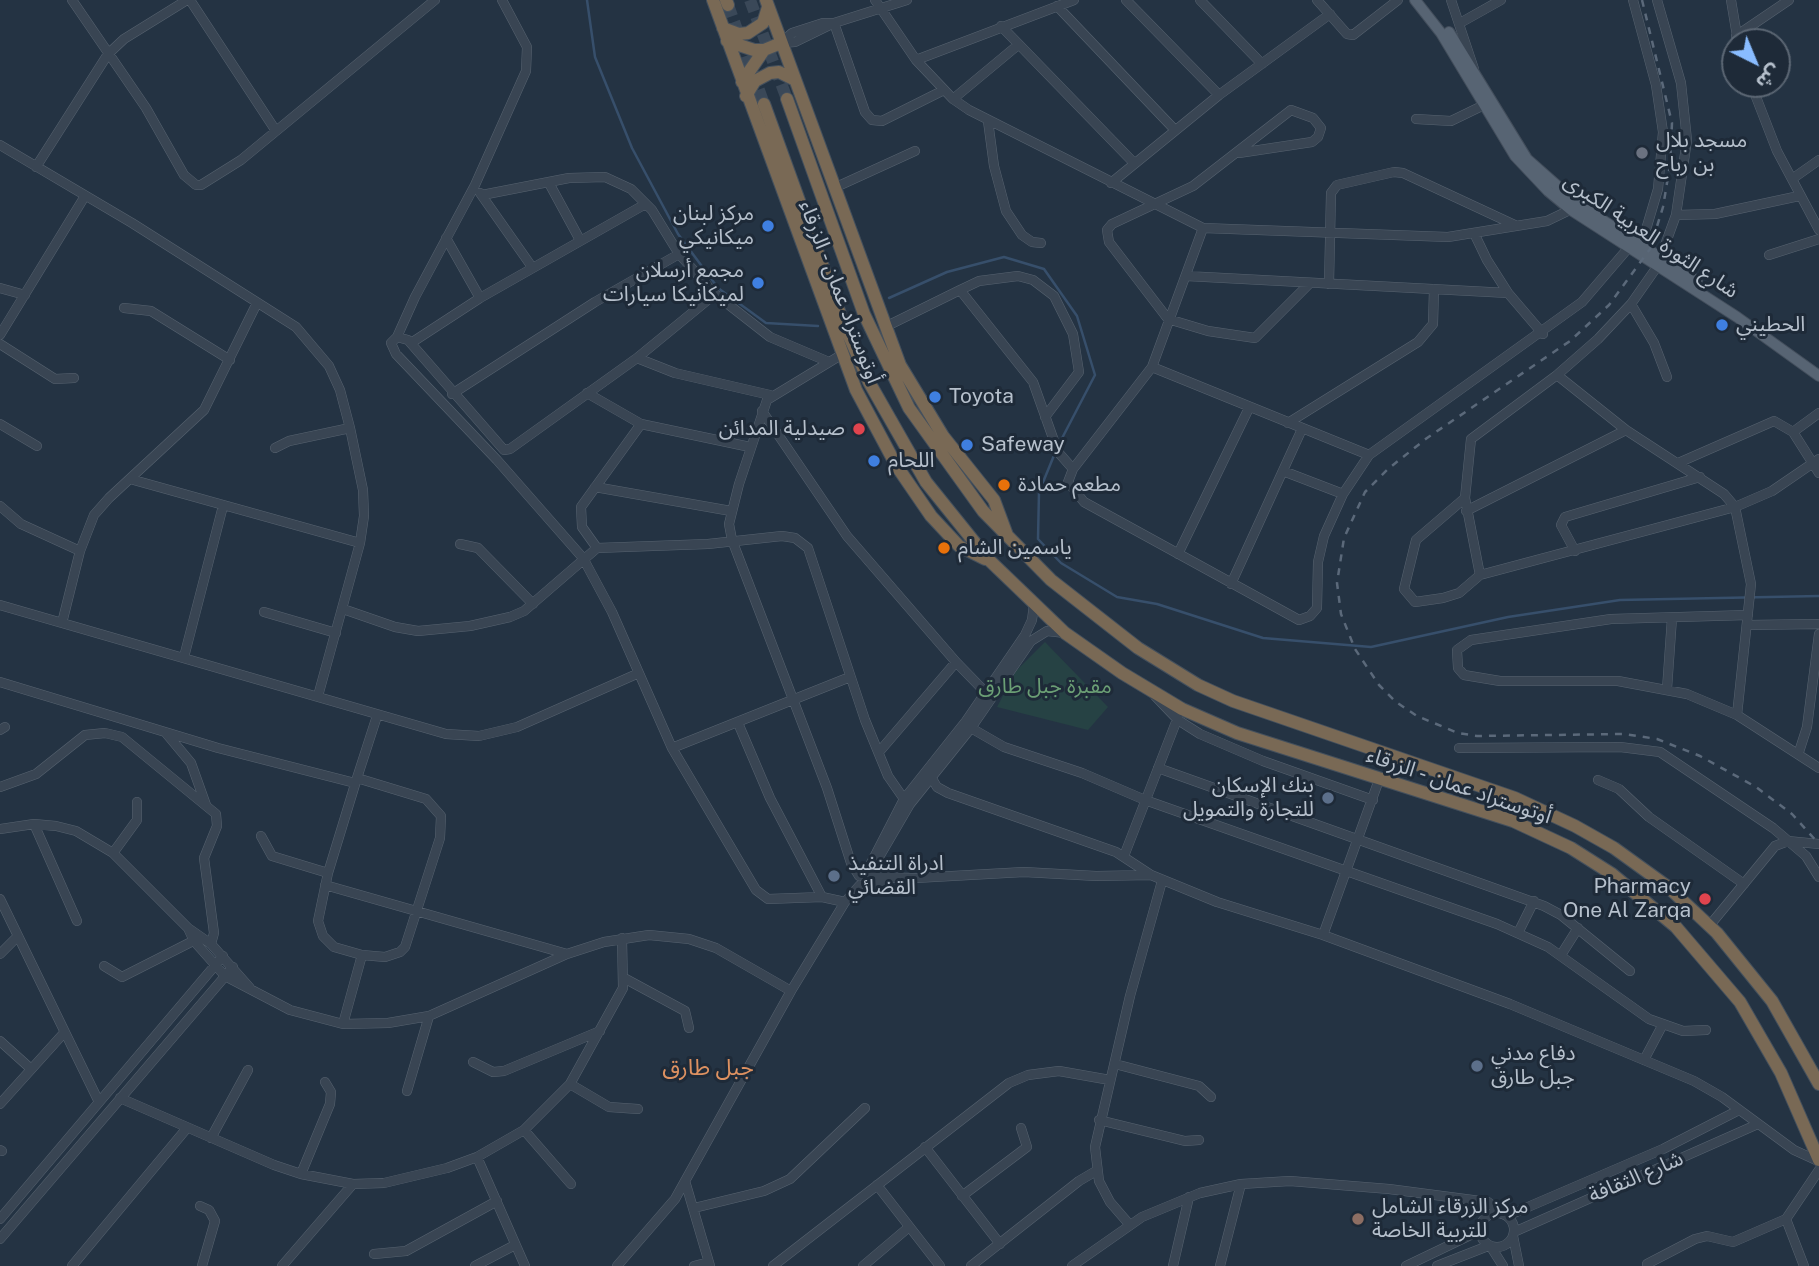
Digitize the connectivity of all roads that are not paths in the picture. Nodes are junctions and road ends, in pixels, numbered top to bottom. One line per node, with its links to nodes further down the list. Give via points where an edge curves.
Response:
1 (72, 0): 33 (street)
2 (188, 0): 33 (street); 50 (street)
3 (435, 0): 50 (street)
4 (502, 0): 60 (street, via 524,37 528,60)
5 (713, 0): 29 (highway, أوتوستراد عمان - الزرقاء)
6 (907, 0): 21 (street)
7 (1074, 0): 22 (street)
8 (1126, 0): 40 (street)
9 (1200, 0): 35 (street)
10 (1317, 0): 23 (street)
11 (1398, 0): 23 (street, via 1353,35)
12 (1415, 0): 46 (main road, شارع الثورة العربية الكبرى, via 1441,33)
13 (1423, 0): 36 (main road, شارع الثورة العربية الكبرى)
14 (1451, 0): 25 (street)
15 (1501, 0): 25 (street)
16 (1633, 0): 78 (street, via 1656,85 1663,132 1658,189)
17 (1657, 0): 68 (street, via 1687,112 1686,160)
18 (1731, 0): 27 (street)
19 (1789, 0): 28 (street)
20 (767, 3): 29 (highway, via 767,15 756,29); 30 (highway, أوتوستراد عمان - الزرقاء)
21 (878, 4): 24 (street); 34 (street)
22 (1057, 6): 26 (street); 49 (street)
23 (1330, 14): 35 (street)
24 (834, 23): 30 (street, via 792,43); 39 (street, via 872,120 882,121)
25 (1460, 23): 36 (street)
26 (1001, 26): 31 (street); 34 (street)
27 (1735, 28)
28 (1752, 28)
29 (725, 34): 32 (highway, via 745,48); 38 (highway, أوتوستراد عمان - الزرقاء)
30 (781, 43): 32 (highway); 37 (highway, أوتوستراد عمان - الزرقاء)
31 (1018, 45): 44 (street); 55 (street)
32 (764, 50): 38 (highway)
33 (108, 54): 50 (street, via 189,182 201,185); 56 (street)
34 (916, 60): 39 (street)
35 (1262, 64): 40 (street)
36 (1474, 71): 67 (main road, شارع الثورة العربية الكبرى, via 1521,152)
37 (795, 80): 41 (highway, via 770,73 755,81); 61 (highway, أوتوستراد عمان - الزرقاء)
38 (742, 82): 41 (highway, أوتوستراد عمان - الزرقاء)
39 (944, 90): 44 (street)
40 (1219, 95): 49 (street)
41 (746, 96): 104 (highway, أوتوستراد عمان - الزرقاء)
42 (1756, 98): 57 (street)
43 (787, 99): 128 (highway, أوتوستراد عمان - الزرقاء, via 889,371)
44 (953, 99): 48 (street)
45 (764, 104): 133 (highway, أوتوستراد عمان - الزرقاء, via 853,347)
46 (1484, 105): 47 (street, via 1451,121); 67 (main road, شارع الثورة العربية الكبرى, via 1515,156)
47 (1416, 119)
48 (988, 121): 59 (street); 77 (street, via 1006,211 1022,235)
49 (1175, 130): 55 (street)
50 (276, 131)
51 (0, 145): 56 (street)
52 (915, 151): 61 (street)
53 (1239, 153): 53 (street, via 1312,142 1321,128 1312,118 1290,110); 65 (street, via 1193,186)
54 (1819, 160): 57 (street)
55 (1134, 163): 59 (street)
56 (36, 167): 63 (street)
57 (1792, 179): 64 (street)
58 (549, 183): 62 (street); 66 (street, via 605,177 631,189); 76 (street)
59 (1111, 183): 65 (street)
60 (475, 185): 62 (street); 74 (street)
61 (834, 188): 98 (highway, أوتوستراد عمان - الزرقاء)
62 (482, 195): 83 (street)
63 (85, 196): 92 (street); 94 (street)
64 (1799, 196): 68 (street, via 1714,214); 71 (street)
65 (1156, 205): 70 (street); 97 (street, via 1112,224 1107,237)
66 (649, 206): 76 (street); 80 (street)
67 (1575, 207): 69 (street, via 1547,221); 78 (main road, شارع الثورة العربية الكبرى); 79 (main road, شارع الثورة العربية الكبرى)
68 (1676, 215): 82 (street)
69 (1517, 226): 72 (street); 73 (street, via 1394,172 1332,188)
70 (1203, 228): 73 (street); 84 (street)
71 (1819, 230)
72 (1474, 233): 73 (street, via 1448,237); 90 (street)
73 (1329, 234): 86 (street)
74 (446, 239): 93 (street); 101 (street)
75 (1819, 239): 81 (street)
76 (580, 240): 83 (street)
77 (1041, 243)
78 (1642, 243): 82 (main road, شارع الثورة العربية الكبرى)
79 (1630, 246): 82 (main road, شارع الثورة العربية الكبرى); 99 (street, via 1582,302)
80 (680, 254): 91 (street); 115 (street, via 595,302)
81 (1769, 255)
82 (1660, 260): 95 (street); 109 (main road, شارع الثورة العربية الكبرى); 111 (main road, شارع الثورة العربية الكبرى)
83 (532, 267): 93 (street)
84 (1186, 276): 85 (street); 97 (street)
85 (1309, 284): 86 (street); 97 (street, via 1255,338)
86 (1329, 284): 88 (street)
87 (0, 288): 92 (street)
88 (1434, 289): 90 (street); 123 (street, via 1433,324 1418,342)
89 (960, 290): 98 (street); 120 (street, via 1030,378); 120 (street, via 979,281 1018,276 1033,280 1054,296 1073,334 1079,372)
90 (1508, 293): 99 (street)
91 (715, 294): 105 (street); 107 (street, via 770,337)
92 (25, 295): 100 (street)
93 (480, 298): 103 (street)
94 (257, 303): 106 (street); 124 (street, via 296,327 316,347 340,390)
95 (1631, 304): 110 (street); 112 (street)
96 (124, 308): 106 (street, via 151,311)
97 (1168, 319): 108 (street)
98 (885, 327): 128 (highway, أوتوستراد عمان - الزرقاء)
99 (1543, 334): 132 (street)
100 (0, 335)
101 (397, 337): 103 (street, via 405,337); 157 (street, via 391,343 396,354)
102 (0, 344): 113 (street, via 57,380)
103 (411, 344): 115 (street)
104 (841, 355): 107 (street); 136 (highway, أوتوستراد عمان - الزرقاء)
105 (637, 358): 114 (street); 116 (street, via 675,373)
106 (230, 360): 141 (street, via 204,410)
107 (829, 362): 116 (street)
108 (1152, 367): 117 (street); 137 (street)
109 (1819, 367)
110 (1557, 375): 126 (street); 144 (street, via 1471,439)
111 (1819, 376)
112 (1667, 377)
113 (74, 379)
114 (587, 393): 115 (street, via 504,450); 122 (street)
115 (452, 394)
116 (771, 396): 118 (street)
117 (1249, 408): 123 (street); 156 (street)
118 (762, 411): 130 (street); 174 (street, via 847,536)
119 (1819, 413): 127 (street)
120 (1045, 417): 137 (street, via 1058,452)
121 (0, 424): 129 (street)
122 (640, 424): 130 (street); 142 (street)
123 (1288, 424): 125 (street)
124 (350, 428): 131 (street); 151 (street, via 363,490)
125 (1302, 429): 132 (street); 138 (street)
126 (1626, 430): 135 (street); 149 (street)
127 (1793, 432): 134 (street); 135 (street, via 1781,423 1766,421)
128 (937, 440): 226 (highway, أوتوستراد عمان - الزرقاء, via 1008,539 1051,580 1110,628 1198,685 1535,806 1632,861)
129 (37, 446)
130 (750, 447): 148 (street)
131 (275, 448)
132 (1369, 455): 143 (street)
133 (910, 457): 136 (highway); 158 (highway, أوتوستراد عمان - الزرقاء)
134 (1815, 461): 139 (street); 147 (street, via 1772,491)
135 (1678, 463): 140 (street)
136 (896, 466): 158 (highway, أوتوستراد عمان - الزرقاء, via 951,540)
137 (1073, 469): 156 (street, via 1068,482 1084,502)
138 (1283, 471): 143 (street); 160 (street)
139 (1819, 473)
140 (1700, 477): 147 (street); 155 (street, via 1565,517 1561,525)
141 (130, 479): 146 (street); 154 (street, via 94,515)
142 (595, 487): 148 (street); 153 (street, via 579,515)
143 (1343, 494): 160 (street, via 1321,547 1317,608 1310,616 1291,618)
144 (1465, 498): 149 (street); 159 (street, via 1416,540 1404,589 1415,602 1443,598 1459,593)
145 (0, 506): 154 (street, via 21,524)
146 (223, 506): 151 (street); 173 (street)
147 (1735, 507): 155 (street); 167 (street, via 1751,584)
148 (731, 511): 150 (street)
149 (1466, 512): 159 (street)
150 (732, 540): 153 (street); 176 (street, via 782,536 804,544); 181 (street)
151 (360, 543): 164 (street)
152 (460, 544): 161 (street, via 478,548)
153 (597, 548): 157 (street)
154 (80, 551): 168 (street)
155 (1574, 551): 159 (street)
156 (1178, 554): 160 (street)
157 (583, 558): 161 (street); 175 (street)
158 (988, 559): 162 (highway, أوتوستراد عمان - الزرقاء)
159 (1480, 575)
160 (1231, 584)
161 (533, 604): 164 (street, via 503,619 425,632)
162 (1034, 604): 171 (highway, أوتوستراد عمان - الزرقاء); 179 (street, via 1029,628)
163 (0, 605): 168 (street)
164 (343, 609): 170 (street)
165 (264, 612): 170 (street)
166 (1672, 618): 167 (street); 178 (street); 178 (street, via 1611,619 1471,640 1460,645 1455,655 1460,672 1484,679 1618,681)
167 (1747, 620): 169 (street); 183 (street)
168 (62, 623): 173 (street)
169 (1819, 624)
170 (336, 633): 180 (street)
171 (1065, 633): 179 (street, via 1047,631 1031,641); 182 (highway, أوتوستراد عمان - الزرقاء)
172 (1819, 634): 191 (street, via 1807,727)
173 (184, 657): 180 (street)
174 (956, 662): 179 (street); 190 (street)
175 (639, 673): 184 (street, via 531,722 492,734 446,734); 188 (street)
176 (850, 677): 181 (street); 190 (street)
177 (0, 682): 187 (street)
178 (1667, 689): 183 (street)
179 (987, 694): 186 (street); 199 (street)
180 (318, 696): 184 (street)
181 (793, 699): 185 (street); 216 (street, via 851,863)
182 (1180, 714): 192 (street); 195 (highway, أوتوستراد عمان - الزرقاء); 201 (street, via 1232,749)
183 (1737, 715): 191 (street)
184 (377, 716): 196 (street)
185 (738, 723): 188 (street); 220 (street, via 770,798)
186 (971, 728): 194 (street); 200 (street, via 1004,747)
187 (164, 732): 196 (street); 203 (street, via 191,763)
188 (672, 748): 220 (street, via 760,894 775,899)
189 (1459, 748): 208 (street, via 1620,747 1660,752)
190 (878, 752): 199 (street)
191 (1799, 752): 193 (street)
192 (1158, 768): 200 (street); 207 (street)
193 (1819, 768)
194 (932, 776): 211 (street, via 937,787 948,793); 216 (street)
195 (1380, 777): 201 (street); 281 (highway, أوتوستراد عمان - الزرقاء, via 1550,837 1612,874 1663,915 1740,1002 1781,1073)
196 (356, 780): 213 (street); 224 (street, via 426,799 441,816 440,838)
197 (1598, 780): 218 (street, via 1619,789 1664,829)
198 (0, 787): 203 (street, via 36,774 85,735 105,733 122,737)
199 (904, 799): 216 (street)
200 (1144, 800): 211 (street); 212 (street)
201 (1373, 800): 207 (street)
202 (137, 802): 210 (street, via 136,820)
203 (206, 804): 233 (street, via 217,819 204,858 214,933)
204 (34, 824): 205 (street); 210 (street, via 76,831); 225 (street)
205 (0, 829)
206 (261, 836): 213 (street, via 272,856)
207 (1357, 839): 212 (street); 222 (street)
208 (1788, 841): 209 (street); 215 (street); 218 (street, via 1775,846)
209 (1819, 844)
210 (113, 853): 231 (street)
211 (1124, 856): 214 (street)
212 (1345, 872): 228 (street); 229 (street)
213 (328, 873): 219 (street)
214 (1151, 875): 216 (street, via 1024,872); 217 (street)
215 (1819, 877)
216 (865, 879): 223 (street)
217 (1162, 881): 229 (street); 257 (street)
218 (1744, 884): 226 (street)
219 (325, 885): 224 (street); 236 (street, via 318,921 323,936 334,947)
220 (822, 897): 223 (street)
221 (0, 900): 230 (street)
222 (1534, 901): 227 (street); 228 (street)
223 (845, 902): 245 (street)
224 (418, 911): 235 (street); 236 (street, via 400,952 385,957)
225 (77, 921)
226 (1710, 925): 263 (highway, أوتوستراد عمان - الزرقاء, via 1772,1001)
227 (1578, 928): 237 (street); 242 (street)
228 (1518, 933): 237 (street)
229 (1323, 935): 255 (street)
230 (17, 937): 234 (street); 253 (street)
231 (197, 938): 233 (street); 239 (street); 240 (street, via 122,977)
232 (622, 938): 235 (street); 244 (street); 245 (street, via 649,934 695,941 735,957)
233 (211, 944): 238 (street)
234 (0, 954)
235 (567, 954): 247 (street)
236 (362, 955): 248 (street)
237 (1561, 955): 249 (street)
238 (223, 956): 239 (street); 241 (street)
239 (214, 964): 243 (street); 267 (street)
240 (104, 966)
241 (233, 967): 243 (street); 246 (street)
242 (1630, 971)
243 (225, 976): 246 (street); 266 (street)
244 (624, 978): 250 (street, via 685,1011); 252 (street)
245 (791, 990): 285 (street)
246 (254, 993): 248 (street, via 290,1010)
247 (429, 1016): 248 (street, via 388,1024); 264 (street)
248 (343, 1024)
249 (1662, 1026): 251 (street); 255 (street)
250 (689, 1028)
251 (1706, 1030)
252 (600, 1031): 256 (street, via 504,1071 493,1072); 262 (street)
253 (64, 1034): 258 (street); 267 (street)
254 (0, 1041): 258 (street)
255 (1644, 1060): 271 (street, via 1710,1089)
256 (473, 1062)
257 (1115, 1064): 260 (street); 265 (street, via 1199,1086)
258 (30, 1068): 268 (street)
259 (248, 1070): 277 (street)
260 (1110, 1080): 272 (street); 279 (street, via 1059,1071 1021,1077 997,1090)
261 (325, 1082): 284 (street, via 331,1092 330,1104)
262 (570, 1084): 270 (street, via 609,1107); 276 (street)
263 (1819, 1084)
264 (407, 1091)
265 (1211, 1097)
266 (120, 1098): 274 (street); 304 (street)
267 (98, 1100): 298 (street)
268 (0, 1104)
269 (864, 1108): 295 (street, via 790,1179 764,1191)
270 (639, 1109)
271 (1739, 1110): 273 (street); 296 (street, شارع الثقافة, via 1662,1149)
272 (1099, 1120): 278 (street, via 1185,1141); 283 (street)
273 (1758, 1124): 281 (street); 303 (street, شارع الثقافة)
274 (187, 1128): 277 (street); 312 (street)
275 (1021, 1128): 290 (street, via 1027,1147)
276 (524, 1130): 280 (street); 287 (street)
277 (211, 1138): 284 (street)
278 (1199, 1140)
279 (925, 1147): 289 (street); 290 (street)
280 (477, 1157): 286 (street, via 412,1178); 293 (street)
281 (1819, 1161)
282 (1819, 1170): 299 (street)
283 (1096, 1171): 300 (street, via 1110,1202); 305 (street)
284 (301, 1174): 286 (street)
285 (685, 1181): 295 (street); 317 (street, via 657,1223)
286 (353, 1184): 314 (street)
287 (570, 1184)
288 (1241, 1184): 291 (street); 292 (street, via 1307,1182); 324 (street)
289 (877, 1185): 301 (street); 310 (street)
290 (962, 1196): 305 (street)
291 (1189, 1197): 300 (street); 323 (street)
292 (1475, 1200): 296 (street, via 1488,1202); 297 (street)
293 (496, 1201): 306 (street); 308 (street, via 406,1251)
294 (200, 1206): 313 (street, via 209,1210 215,1222)
295 (694, 1208): 309 (street)
296 (1504, 1215): 297 (street); 303 (street)
297 (1486, 1217): 302 (street)
298 (0, 1219)
299 (1786, 1219): 311 (street, via 1733,1241 1707,1236 1695,1239); 329 (street)
300 (1129, 1224): 322 (street)
301 (909, 1227): 319 (street); 320 (street)
302 (1479, 1231): 307 (street); 325 (street)
303 (1514, 1234): 307 (street, via 1504,1246); 328 (street)
304 (0, 1240)
305 (1000, 1244): 321 (street)
306 (515, 1245): 315 (street); 316 (street)
307 (1489, 1246): 326 (street); 327 (street)
308 (374, 1254)
309 (709, 1264): 318 (street)
310 (777, 1264)
311 (1647, 1264)
312 (72, 1266)
313 (202, 1266)
314 (282, 1266)
315 (475, 1266)
316 (525, 1266)
317 (617, 1266)
318 (694, 1266)
319 (863, 1266)
320 (940, 1266)
321 (971, 1266)
322 (1072, 1266)
323 (1173, 1266)
324 (1220, 1266)
325 (1406, 1266)
326 (1437, 1266)
327 (1503, 1266)
328 (1519, 1266)
329 (1804, 1266)

